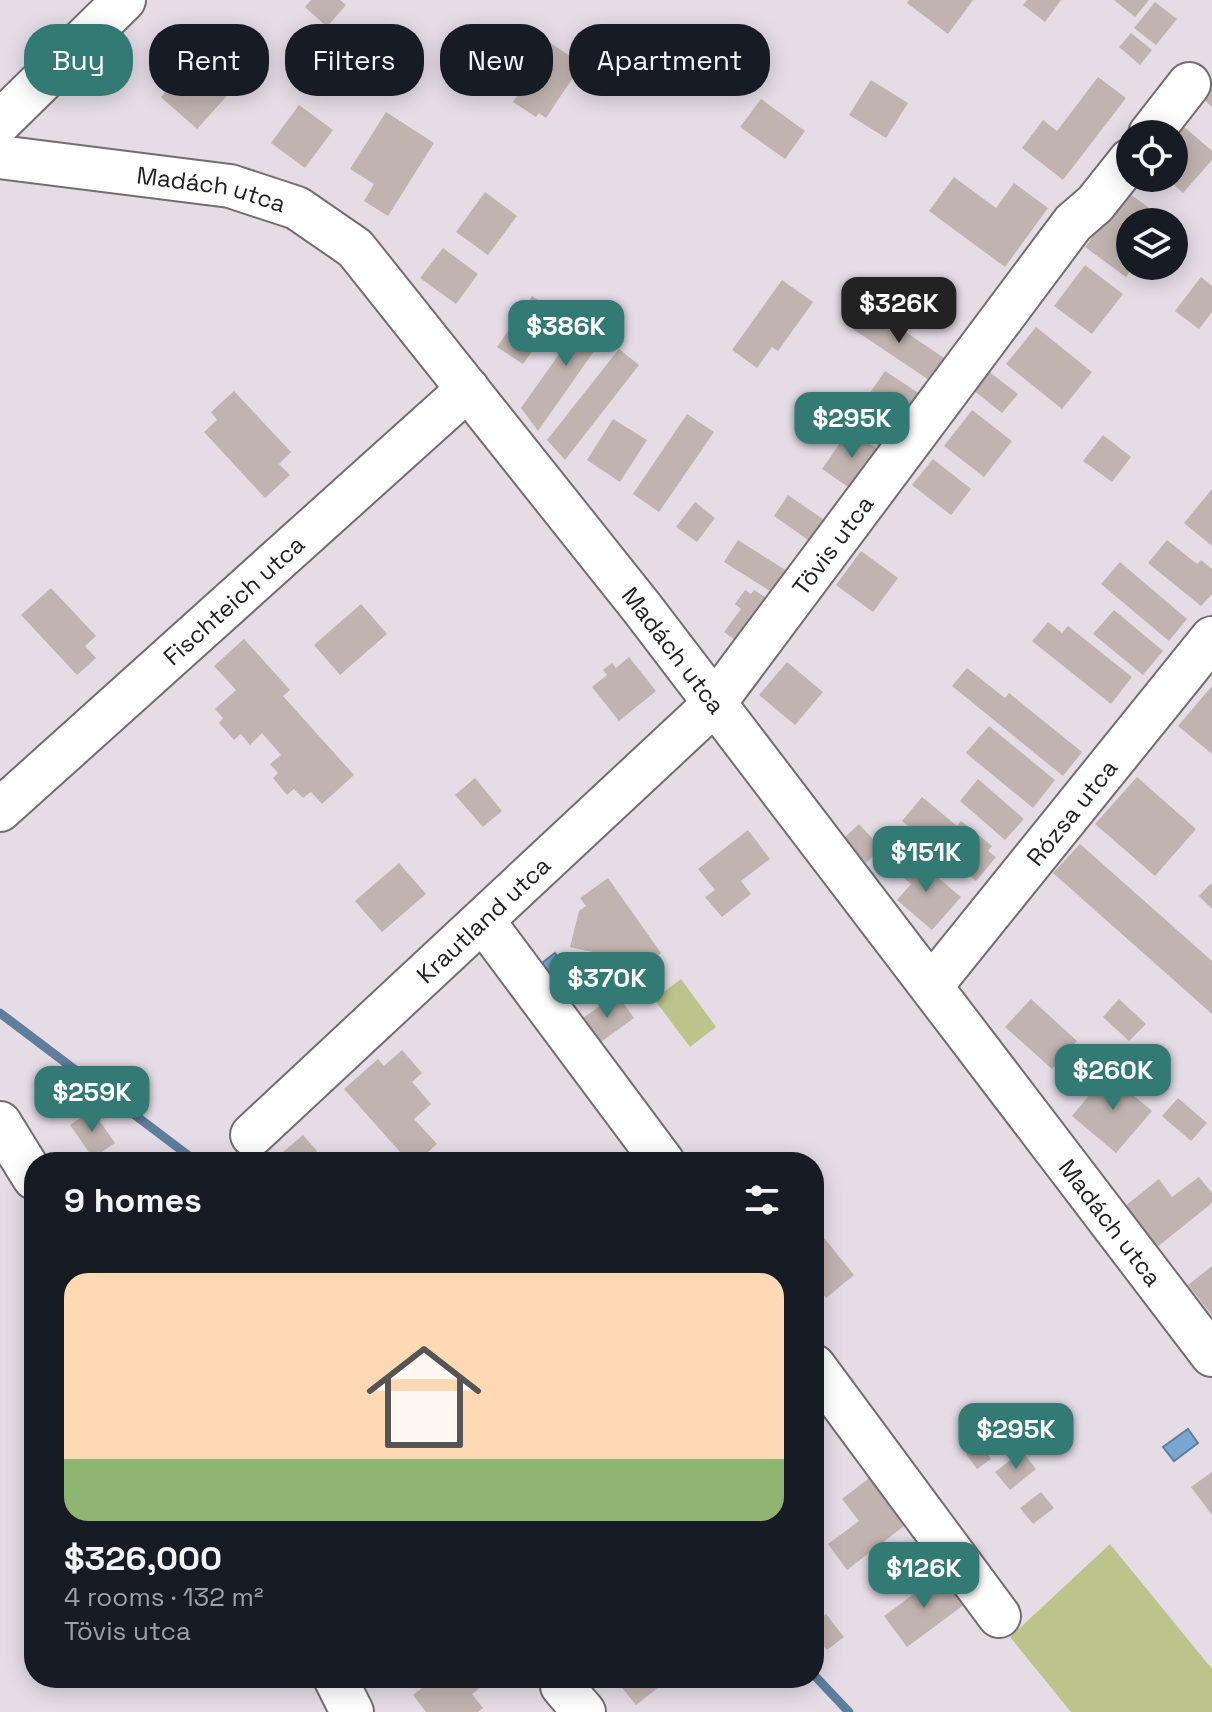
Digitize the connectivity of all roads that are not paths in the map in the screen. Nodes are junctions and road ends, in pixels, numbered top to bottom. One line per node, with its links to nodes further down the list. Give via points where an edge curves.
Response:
1 (124, 0): 4 (street)
2 (1189, 84): 3 (street)
3 (1161, 120)
4 (0, 122)
5 (0, 157): 7 (street, Madách utca, via 230,186 297,208 355,248)
6 (1116, 178): 9 (street, Tövis utca, via 1073,223)
7 (468, 389): 9 (street, Madách utca); 10 (street, Fischteich utca)
8 (1212, 638): 12 (street, Rózsa utca)
9 (713, 705): 11 (street, Krautland utca); 12 (street, Madách utca)
10 (0, 810)
11 (484, 922): 14 (street, Krautland utca); 15 (street)
12 (932, 985): 17 (street, Madách utca)
13 (0, 1123): 16 (street)
14 (252, 1135)
15 (650, 1152)
16 (24, 1162)
17 (1212, 1355)
18 (824, 1380): 19 (street)
19 (999, 1616)
20 (340, 1688): 21 (street)
21 (352, 1712)

